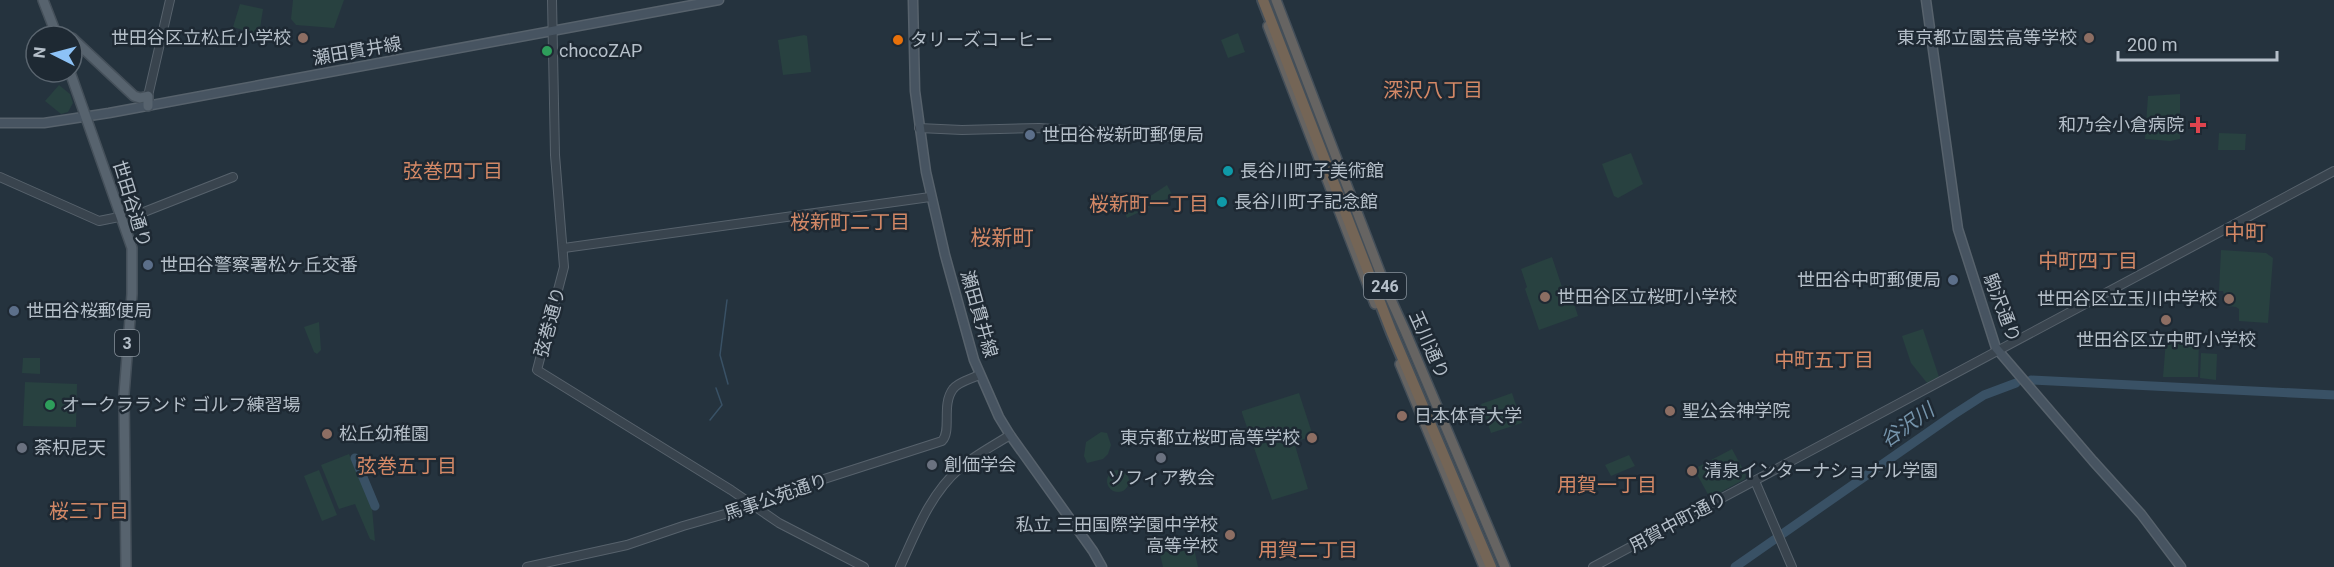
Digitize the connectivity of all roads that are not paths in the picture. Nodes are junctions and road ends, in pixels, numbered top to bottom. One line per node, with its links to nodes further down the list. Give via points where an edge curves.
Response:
1 (43, 0): 10 (main road)
2 (170, 0): 14 (street)
3 (552, 0): 11 (street, 弦巻通り)
4 (719, 0): 11 (main road, 瀬田貫井線)
5 (914, 0): 17 (main road, 瀬田貫井線)
6 (1261, 0): 35 (highway, 玉川通り / 246, via 1365,279); 36 (highway, via 1379,302)
7 (1270, 0): 37 (highway, via 1377,279)
8 (1276, 0): 38 (highway, 玉川通り / 246, via 1383,282)
9 (1926, 0): 25 (main road, 駒沢通り, via 1958,229)
10 (52, 24)
11 (553, 31): 14 (main road, 瀬田貫井線); 24 (street, 弦巻通り, via 555,155)
12 (84, 50): 14 (main road, via 136,98)
13 (74, 84): 15 (main road, 世田谷通り / 3)
14 (148, 101): 15 (main road, 瀬田貫井線)
15 (86, 117): 16 (main road, 瀬田貫井線, via 44,123); 23 (main road, 世田谷通り / 3)
16 (0, 123)
17 (919, 128): 18 (street, via 1039,128); 22 (main road, 瀬田貫井線)
18 (1170, 137)
19 (2334, 171): 25 (street, 用賀中町通り)
20 (0, 177): 23 (street, via 97,220)
21 (233, 177): 23 (street)
22 (930, 197): 24 (street); 26 (main road, 瀬田貫井線)
23 (122, 217): 30 (main road, 世田谷通り / 3, via 132,263 124,394)
24 (564, 248): 29 (street, 弦巻通り, via 564,267 537,370)
25 (1998, 350): 28 (street, 用賀中町通り); 41 (main road, 駒沢通り, via 2141,514)
26 (979, 375): 27 (main road, 瀬田貫井線); 29 (street, 馬事公苑通り, via 951,392 942,441 790,490)
27 (1010, 435): 33 (street, via 968,462 946,482 929,507); 34 (main road, 瀬田貫井線)
28 (1755, 481): 39 (street, 用賀中町通り); 40 (street)
29 (753, 506): 31 (street, 馬事公苑通り, via 618,547); 32 (street, 弦巻通り)
30 (126, 567)
31 (527, 567)
32 (864, 567)
33 (900, 567)
34 (1102, 567)
35 (1484, 567)
36 (1491, 567)
37 (1498, 567)
38 (1504, 567)
39 (1593, 567)
40 (1792, 567)
41 (2181, 567)

